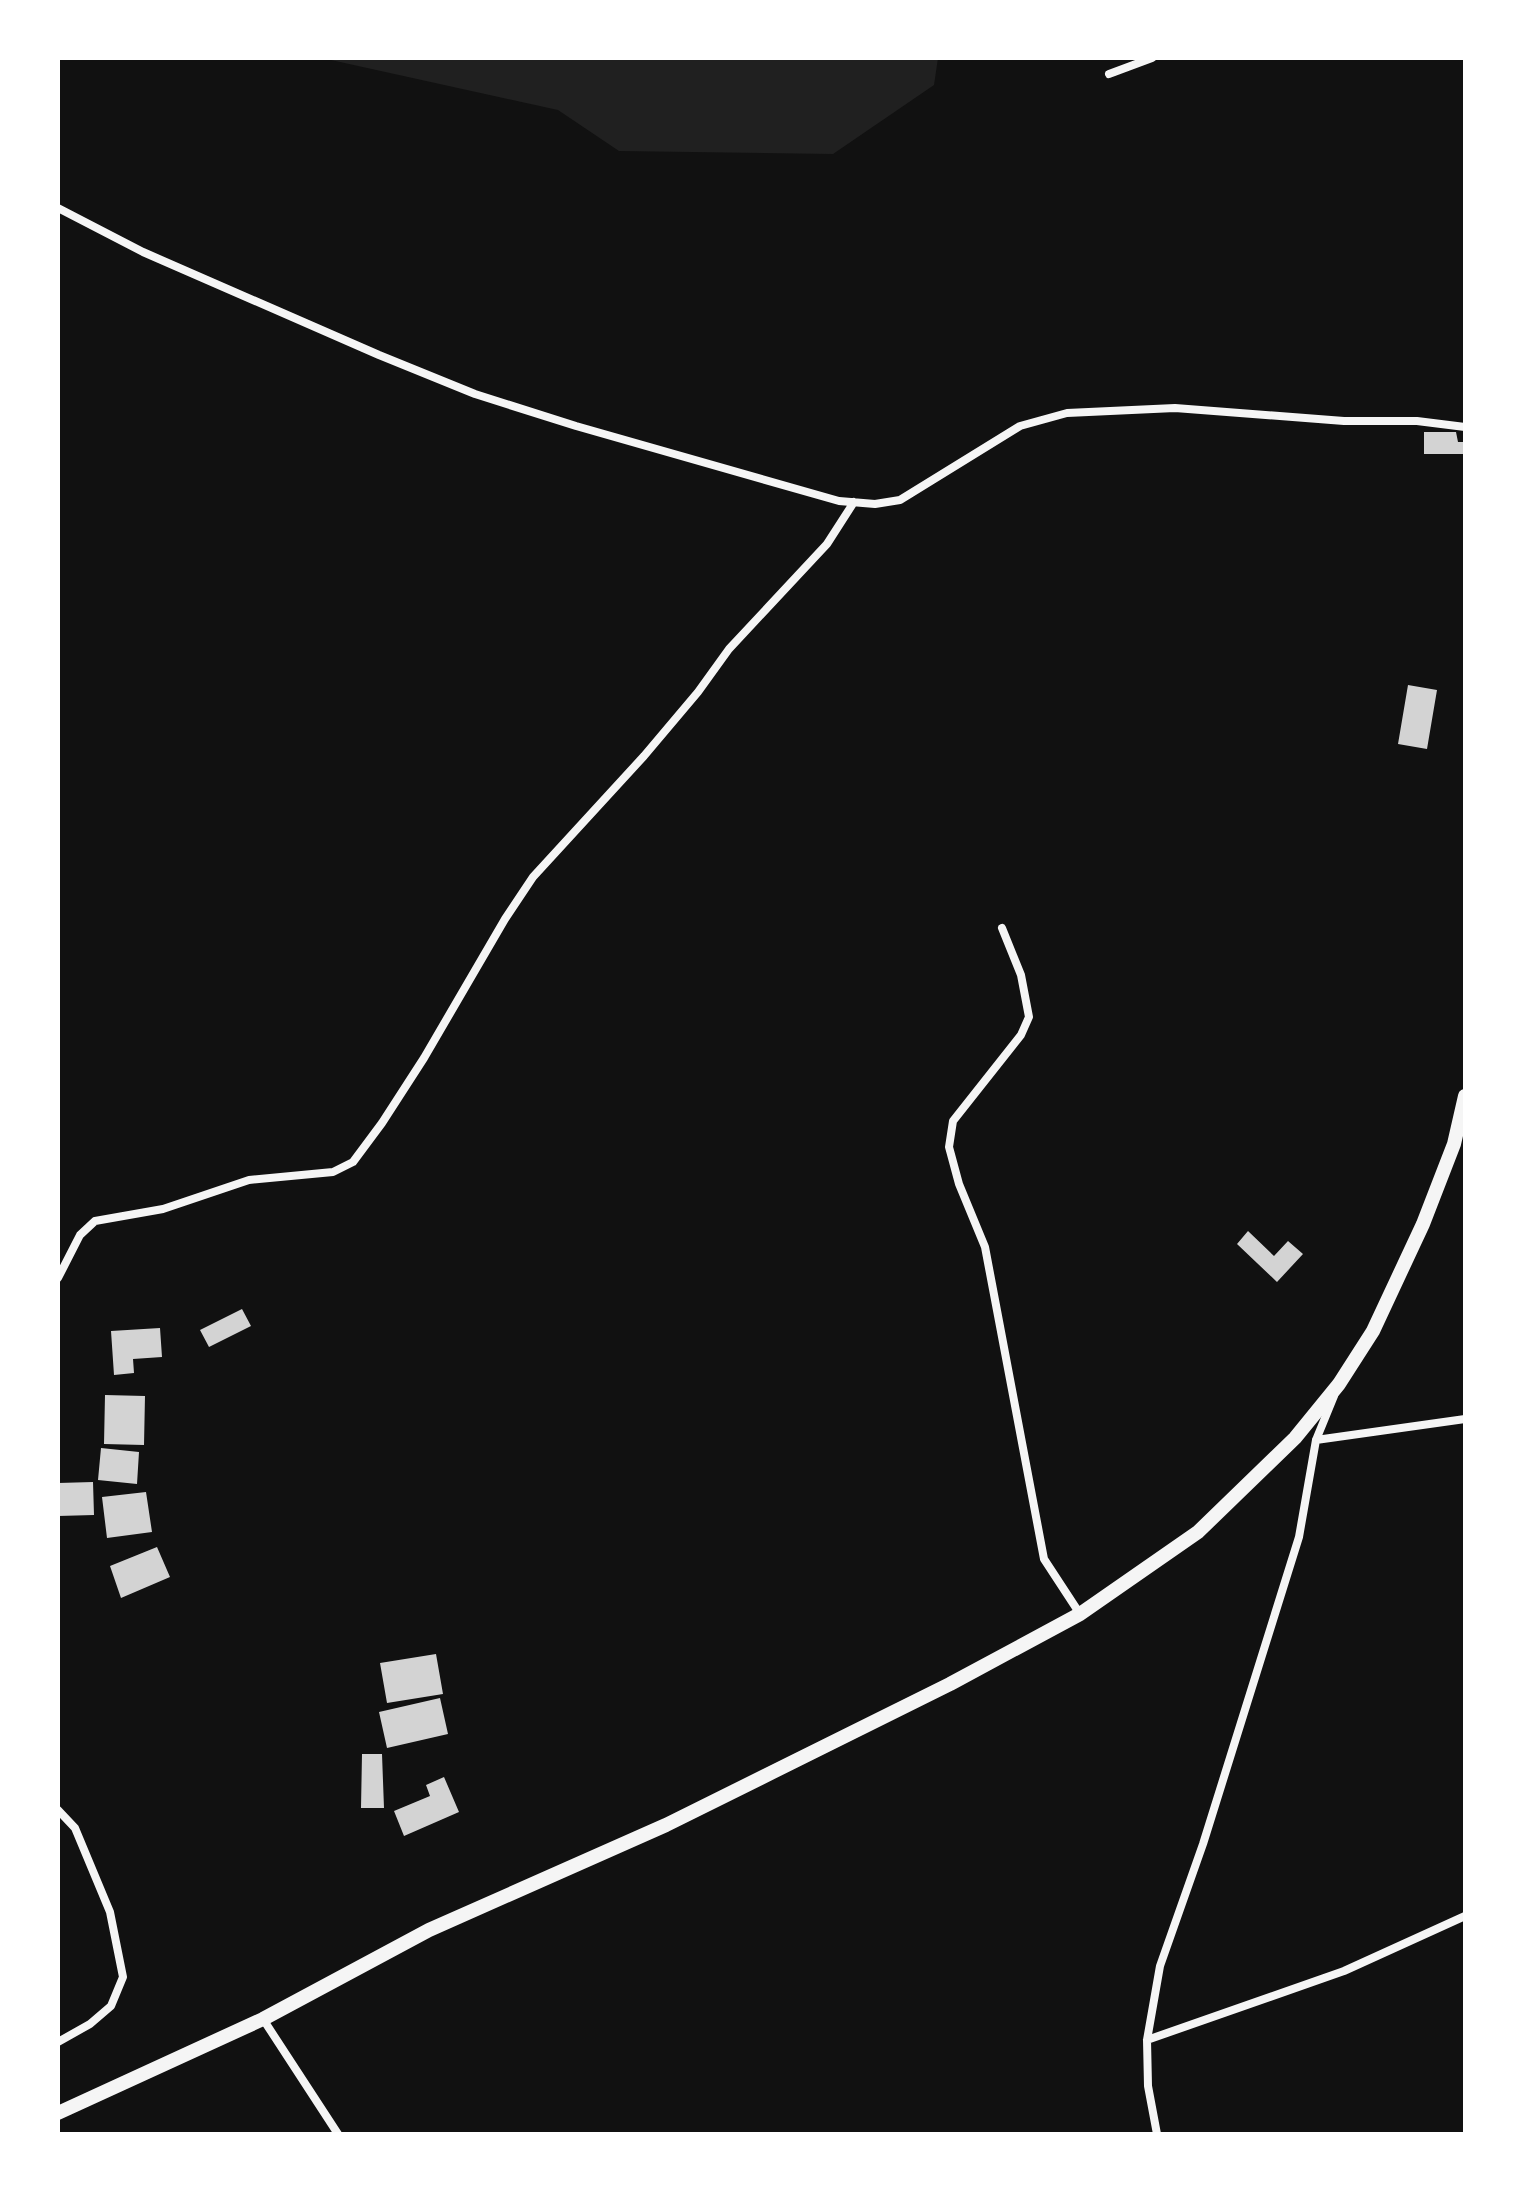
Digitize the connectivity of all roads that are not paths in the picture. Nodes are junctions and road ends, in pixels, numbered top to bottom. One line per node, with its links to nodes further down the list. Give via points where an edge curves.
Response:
1 (1152, 58): 2 (street)
2 (1109, 74)
3 (58, 208): 5 (street, via 143,252 475,394)
4 (1465, 427): 5 (street, via 1175,408 1067,413 1020,426 900,500)
5 (854, 502): 8 (street, via 827,544 533,877 424,1058 353,1162 333,1172 249,1180 163,1209 95,1221 80,1235)
6 (1002, 928): 12 (street, via 1021,975 1029,1017 1021,1035 953,1121 949,1147 985,1247 1044,1559)
7 (1465, 1096): 9 (main road, via 1454,1144 1423,1224 1373,1331)
8 (58, 1278)
9 (1339, 1384): 11 (street); 12 (main road, via 1295,1438 1198,1532)
10 (1465, 1419): 11 (street)
11 (1316, 1440): 16 (street, via 1299,1537 1160,1966)
12 (1080, 1614): 15 (main road, via 666,1825 429,1930)
13 (58, 1810): 17 (street, via 75,1828 110,1912 123,1977 111,2006)
14 (1465, 1916): 16 (street, via 1344,1971)
15 (263, 2019): 18 (main road); 19 (street)
16 (1147, 2040): 20 (street)
17 (58, 2042)
18 (58, 2113)
19 (338, 2134)
20 (1157, 2134)

